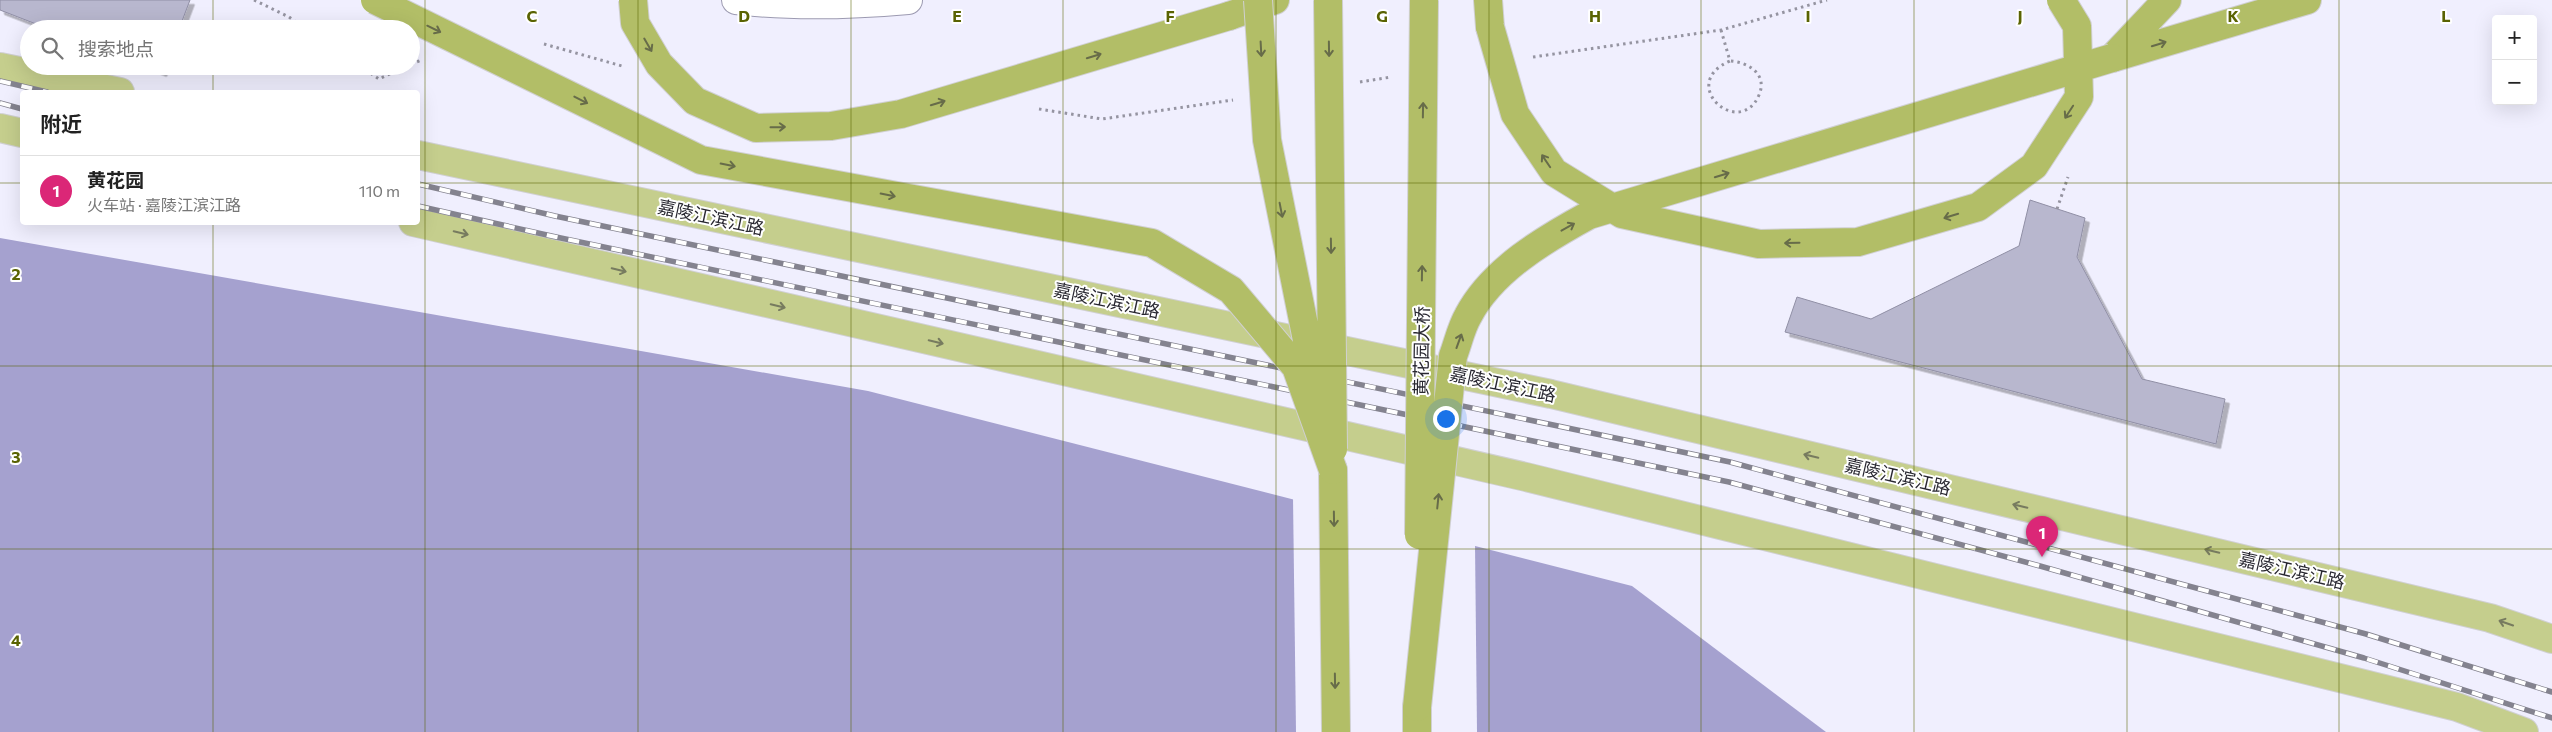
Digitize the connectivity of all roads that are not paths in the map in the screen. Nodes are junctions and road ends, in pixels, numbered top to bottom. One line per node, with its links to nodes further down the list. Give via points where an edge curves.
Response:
1 (375, 0): 13 (highway, one-way to 13, bridge)
2 (633, 0): 6 (highway, one-way to 6, bridge, via 636,23 659,64 695,101 756,128 831,126 901,114)
3 (736, 0): 4 (main road, via 848,5)
4 (908, 0)
5 (1258, 0): 24 (highway, one-way to 24, bridge, via 1267,140)
6 (1275, 0)
7 (1328, 0): 24 (highway, one-way to 24, bridge)
8 (1424, 0): 26 (highway, 黄花园大桥, one-way to 8, bridge)
9 (1488, 0): 10 (highway, one-way to 9, bridge, via 2077,26 2079,97 2034,166 1978,207 1918,226 1858,242 1759,244 1622,214 1554,172 1515,114 1490,27)
10 (2061, 0)
11 (2167, 0): 15 (highway)
12 (2307, 0): 15 (highway, one-way to 12)
13 (416, 20)
14 (420, 22): 24 (highway, one-way to 24, bridge, via 701,160 1152,244 1231,290 1296,367)
15 (2112, 58): 26 (highway, one-way to 15, bridge, via 1453,356 1468,316 1497,277 1542,241 1589,215)
16 (0, 67): 17 (main road)
17 (20, 71)
18 (38, 75): 19 (main road)
19 (110, 90)
20 (0, 128): 21 (main road)
21 (20, 133)
22 (420, 155): 25 (main road, 嘉陵江滨江路, one-way to 22, via 2490,618 1551,394)
23 (420, 224): 28 (main road, one-way to 28, via 1526,477 2457,707)
24 (1333, 470): 27 (highway, one-way to 27)
25 (2552, 640)
26 (1417, 719)
27 (1336, 732)
28 (2524, 732)

